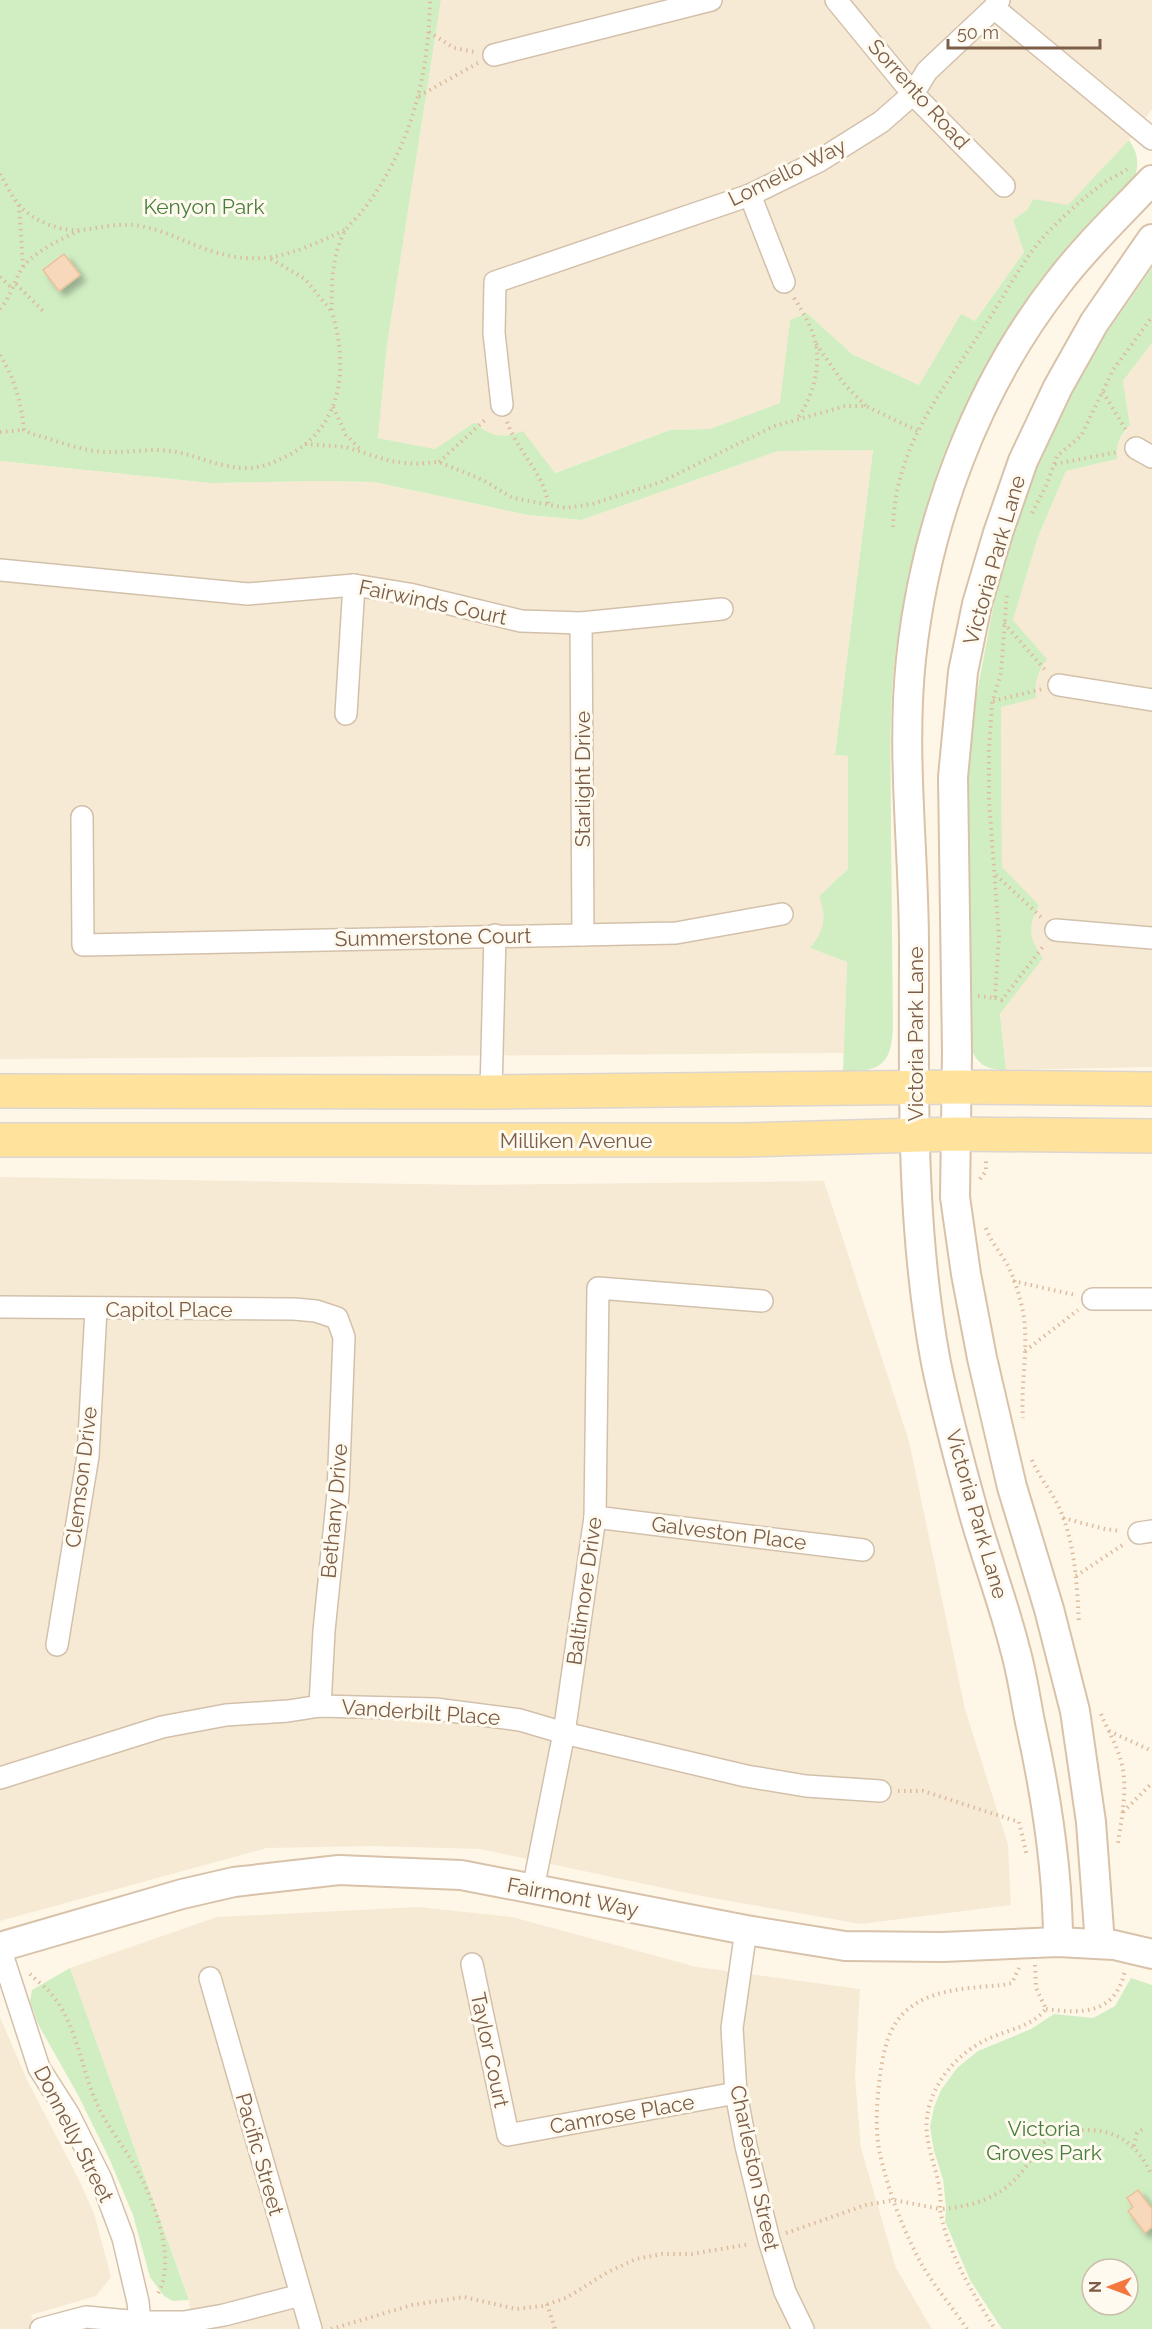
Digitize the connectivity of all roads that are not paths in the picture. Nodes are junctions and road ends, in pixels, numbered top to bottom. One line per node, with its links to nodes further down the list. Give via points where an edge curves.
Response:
1 (711, 0): 4 (street)
2 (836, 0): 5 (street, Sorrento Road)
3 (997, 4): 5 (street, Lomello Way, via 927,71); 6 (street)
4 (494, 55)
5 (913, 94): 8 (street, Sorrento Road); 9 (street, Lomello Way, via 881,122 828,156)
6 (1152, 139)
7 (1143, 172): 26 (street, Victoria Park Lane, via 1057,283 1005,362 955,473 922,582 911,661 908,748 914,887)
8 (1004, 186)
9 (750, 195): 11 (street); 12 (street, Lomello Way, via 495,282 494,333)
10 (1152, 239): 27 (street, Victoria Park Lane, via 1101,313 1058,387 1023,461 977,604 963,672 953,777)
11 (784, 282)
12 (502, 405)
13 (0, 570): 14 (street, Fairwinds Court, via 249,594)
14 (354, 585): 16 (street, Fairwinds Court, via 521,621); 19 (street)
15 (722, 609): 16 (street, Fairwinds Court)
16 (581, 623): 24 (street, Starlight Drive)
17 (1059, 685): 18 (street)
18 (1152, 700)
19 (346, 714)
20 (82, 817): 23 (street, Summerstone Court, via 83,945)
21 (782, 914): 24 (street, Summerstone Court, via 676,933)
22 (1056, 930): 25 (street)
23 (495, 935): 24 (street, Summerstone Court); 30 (street)
24 (583, 935)
25 (1152, 938)
26 (914, 1087): 27 (main road); 30 (main road); 32 (street, Victoria Park Lane)
27 (957, 1087): 28 (main road); 31 (street, Victoria Park Lane)
28 (1152, 1089)
29 (0, 1091): 30 (main road)
30 (490, 1092)
31 (956, 1134): 32 (main road, Milliken Avenue); 33 (main road, Milliken Avenue); 51 (street, Victoria Park Lane, via 955,1197 982,1358 1012,1487 1075,1711 1091,1822)
32 (915, 1135): 34 (main road, Milliken Avenue, via 742,1140); 50 (street, Victoria Park Lane, via 917,1217 936,1363 972,1506 1016,1650 1048,1814)
33 (1152, 1136)
34 (0, 1140)
35 (1093, 1299): 36 (street)
36 (1152, 1299)
37 (762, 1300): 41 (street, Baltimore Drive, via 598,1288)
38 (0, 1307): 39 (street, Capitol Place)
39 (96, 1309): 40 (street, Capitol Place, via 294,1309); 43 (street, Clemson Drive, via 88,1456)
40 (337, 1318): 44 (street, Bethany Drive, via 344,1337 338,1493)
41 (595, 1517): 42 (street, Galveston Place); 45 (street, Baltimore Drive)
42 (863, 1550)
43 (57, 1645)
44 (320, 1706): 45 (street, Vanderbilt Place, via 435,1709 520,1720); 46 (street, Vanderbilt Place, via 226,1715 162,1727)
45 (564, 1733): 47 (street, Vanderbilt Place, via 746,1776 806,1786); 48 (street, Baltimore Drive)
46 (0, 1778)
47 (880, 1791)
48 (533, 1889): 49 (street, Fairmont Way); 52 (street, Fairmont Way, via 461,1875 339,1870 234,1882)
49 (746, 1930): 50 (street, Fairmont Way, via 845,1946); 56 (street, Charleston Street, via 732,2028)
50 (1058, 1942): 51 (street, Fairmont Way)
51 (1100, 1944): 53 (street, Fairmont Way)
52 (0, 1947): 59 (street, Donnelly Street, via 39,2068 69,2115 101,2180 123,2238)
53 (1152, 1954)
54 (472, 1964): 57 (street, Taylor Court)
55 (210, 1978): 58 (street, Pacific Street)
56 (736, 2093): 57 (street, Camrose Place); 62 (street, Charleston Street, via 769,2240 785,2292)
57 (508, 2135)
58 (301, 2295): 59 (street, via 224,2316 184,2322); 61 (street, Pacific Street)
59 (140, 2322): 60 (street, via 86,2318)
60 (41, 2329)
61 (311, 2329)
62 (803, 2329)

